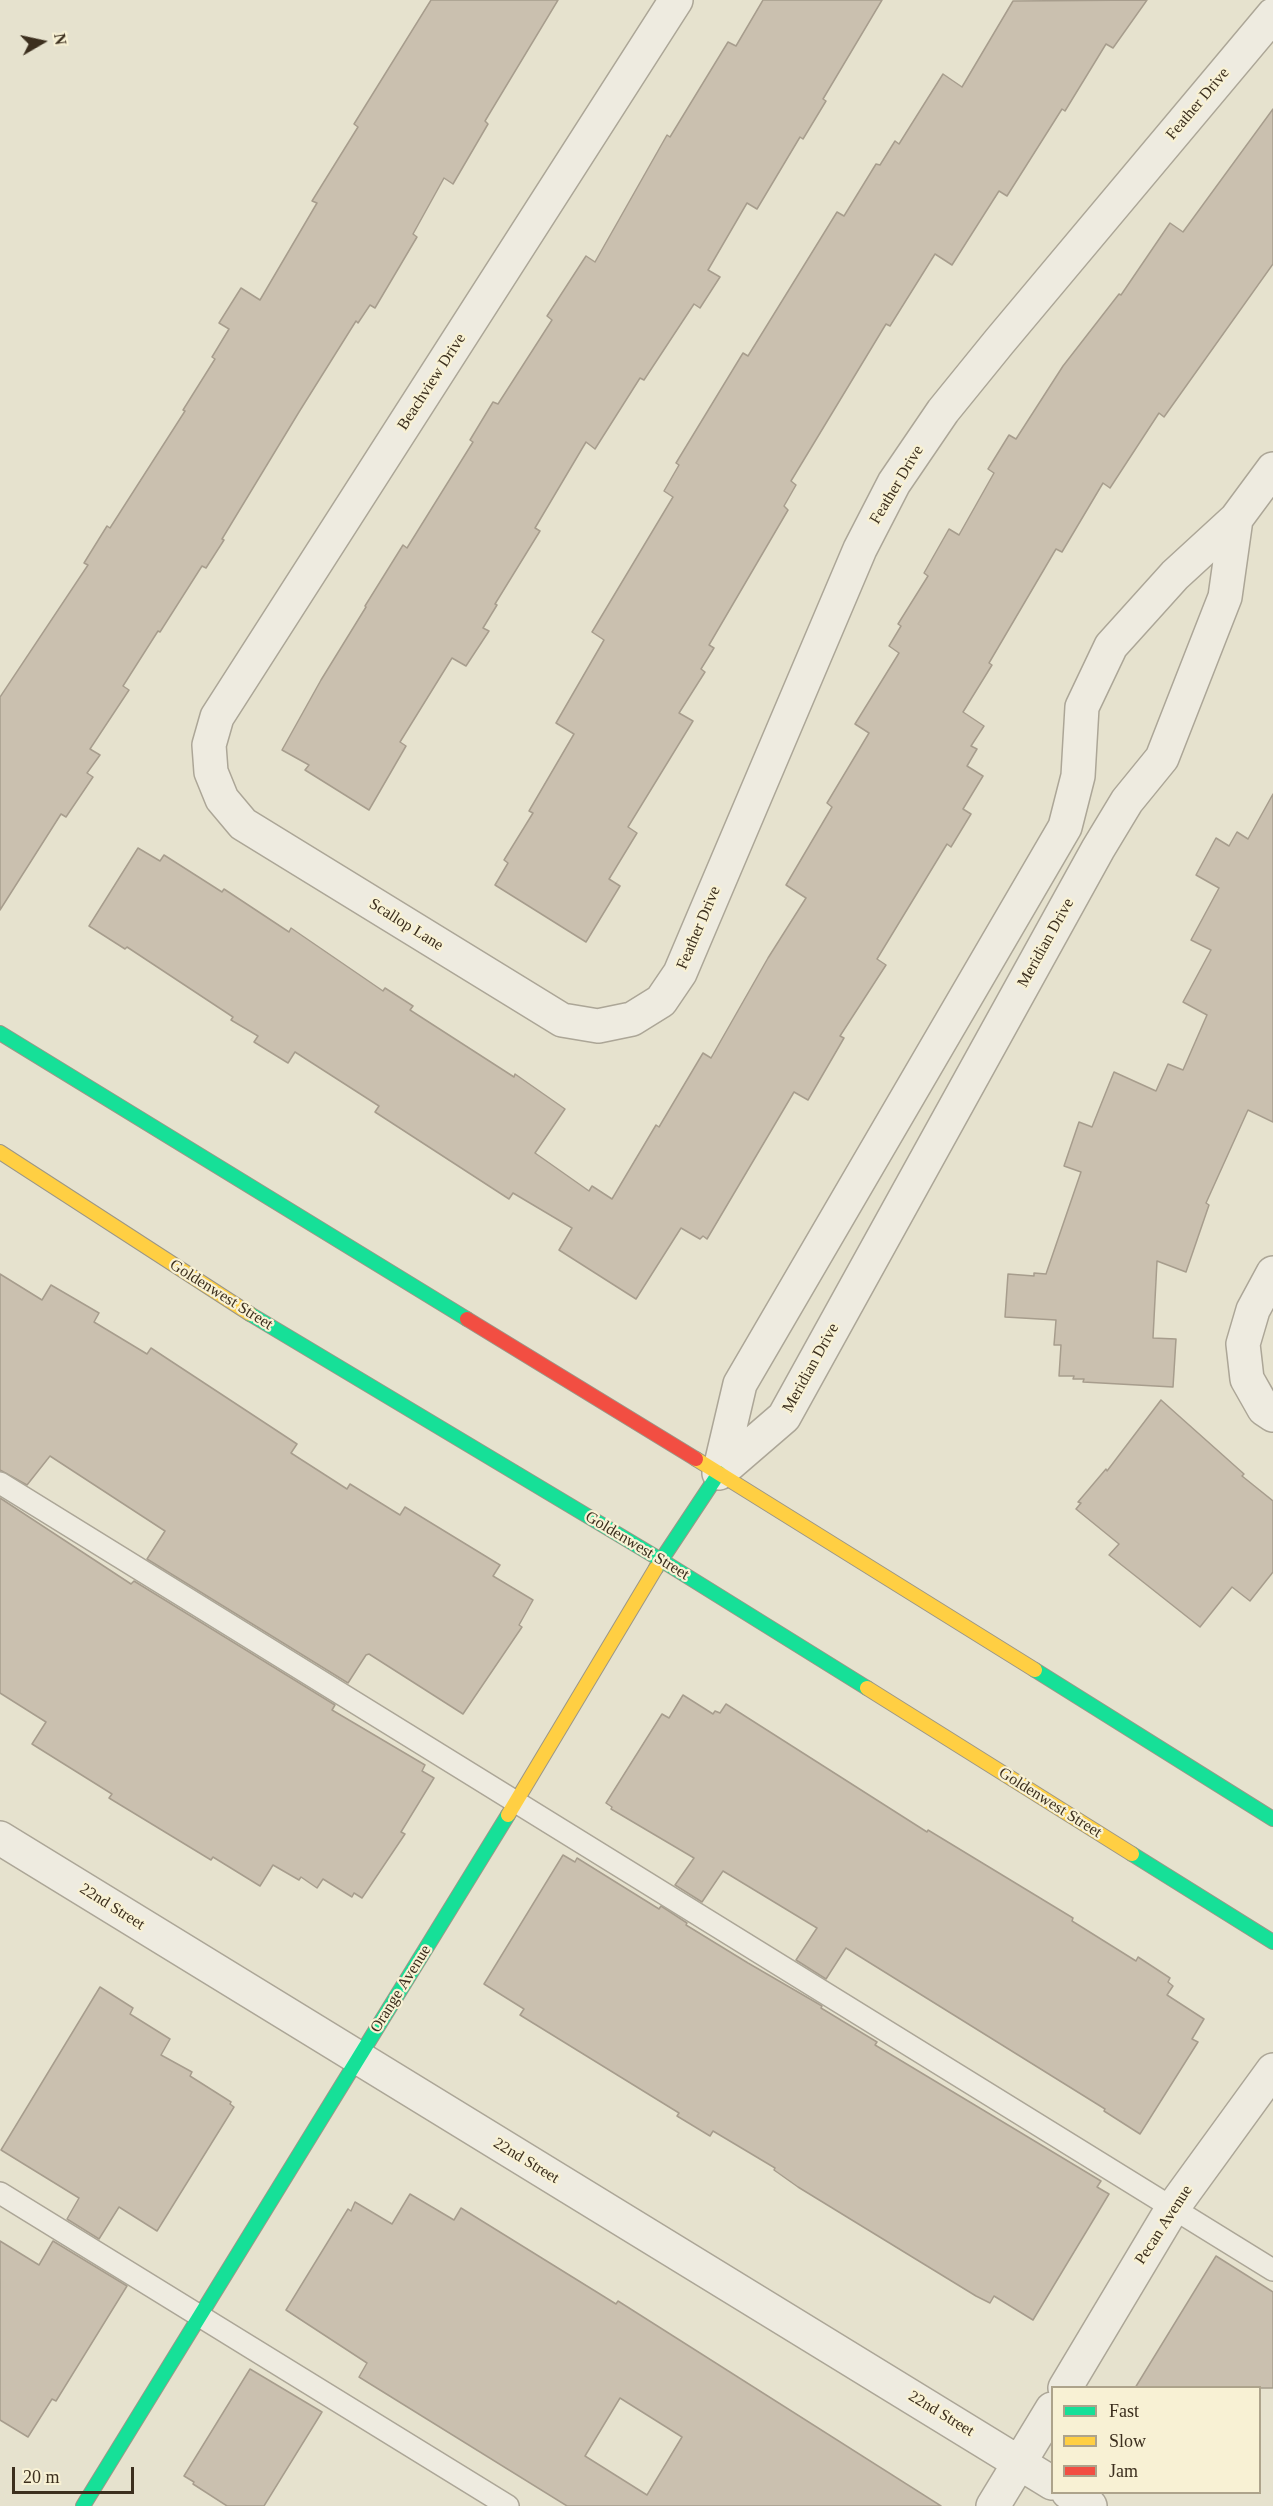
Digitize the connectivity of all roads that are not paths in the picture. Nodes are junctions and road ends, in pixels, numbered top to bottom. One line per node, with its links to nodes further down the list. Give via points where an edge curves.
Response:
1 (676, 0): 5 (street, Beachview Drive, via 217,717 209,745)
2 (1273, 15): 6 (street, Feather Drive, via 943,411 894,483 860,549 680,973 661,1001)
3 (1273, 469): 4 (street, Meridian Drive)
4 (1236, 519): 11 (street, Meridian Drive, via 1225,597 1162,758 1127,801 1098,849 784,1417); 11 (street, Meridian Drive, via 1175,575 1111,646 1082,707 1078,776 1065,827 740,1384)
5 (211, 772): 6 (street, Scallop Lane, via 222,799 243,824 562,1020 598,1026)
6 (632, 1019)
7 (0, 1034): 11 (main road)
8 (2, 1158): 13 (main road, Goldenwest Street, via 212,1291)
9 (1273, 1273): 10 (street, via 1253,1310 1243,1344 1247,1379 1264,1409)
10 (1273, 1415)
11 (719, 1473): 13 (main road, Orange Avenue); 15 (main road)
12 (0, 1483): 14 (lane)
13 (661, 1560): 14 (main road, Orange Avenue); 17 (main road, Goldenwest Street)
14 (517, 1801): 18 (main road, Orange Avenue); 21 (lane)
15 (1273, 1819)
16 (0, 1838): 18 (street, 22nd Street)
17 (1273, 1942)
18 (358, 2059): 23 (main road, Orange Avenue); 26 (street, 22nd Street)
19 (1273, 2070): 21 (street, Pecan Avenue)
20 (0, 2193): 23 (lane)
21 (1172, 2209): 22 (lane); 24 (street, Pecan Avenue)
22 (1273, 2270)
23 (199, 2317): 29 (main road, Orange Avenue); 30 (lane)
24 (1066, 2386)
25 (1051, 2412): 26 (street)
26 (1020, 2463): 27 (street, 22nd Street); 31 (street)
27 (1051, 2482)
28 (1070, 2494): 32 (street)
29 (83, 2506)
30 (508, 2506)
31 (993, 2506)
32 (1090, 2506)

